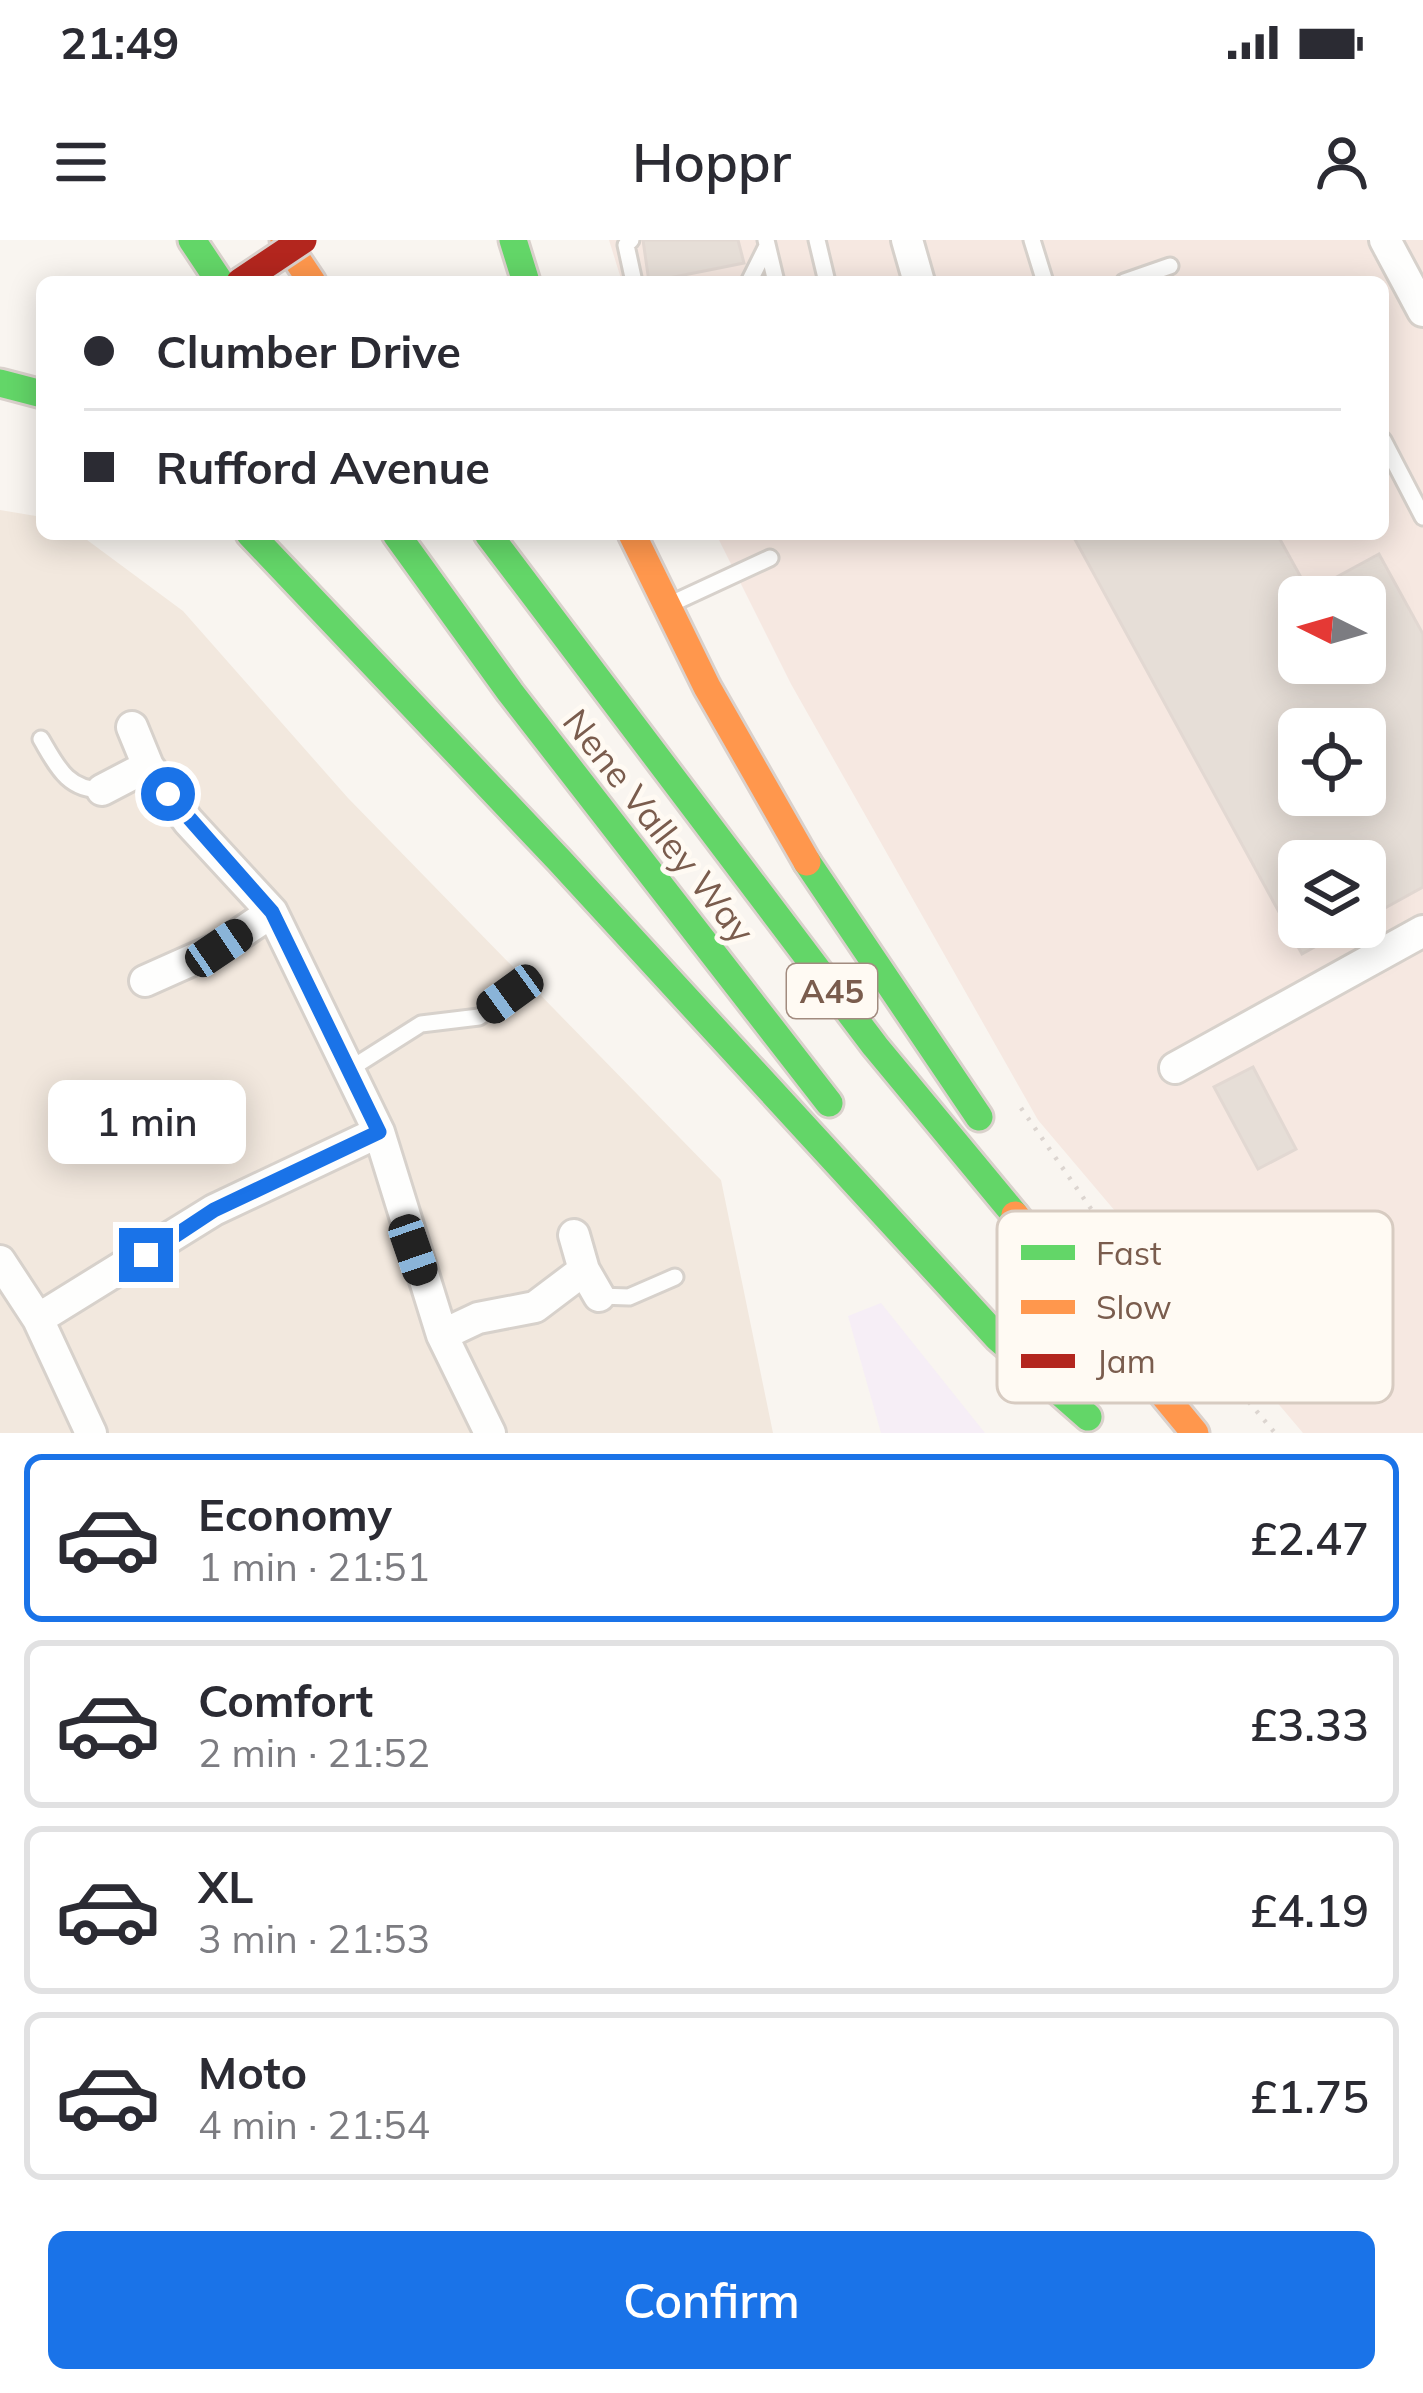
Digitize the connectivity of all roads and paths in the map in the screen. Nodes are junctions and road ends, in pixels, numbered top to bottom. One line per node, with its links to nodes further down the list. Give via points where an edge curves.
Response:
1 (192, 240): 12 (highway)
2 (284, 240): 14 (highway)
3 (303, 240): 13 (highway, bridge)
4 (513, 240): 15 (highway)
5 (631, 240): 16 (lane)
6 (817, 240): 19 (lane)
7 (907, 240): 20 (street)
8 (1032, 240): 21 (lane)
9 (1385, 240): 23 (street)
10 (766, 243): 17 (lane); 18 (lane)
11 (1170, 266): 22 (lane)
12 (216, 276)
13 (250, 276)
14 (308, 276)
15 (524, 276)
16 (633, 276)
17 (752, 276)
18 (774, 276)
19 (826, 276)
20 (917, 276)
21 (1043, 276)
22 (1141, 276)
23 (1423, 311)
24 (36, 378): 25 (highway)
25 (0, 381): 26 (highway)
26 (36, 392)
27 (1389, 452): 28 (lane)
28 (1423, 517)
29 (256, 540): 61 (highway)
30 (400, 540): 46 (highway, Nene Valley Way / A45)
31 (493, 540): 51 (highway, Nene Valley Way / A45, via 860,1028)
32 (635, 540): 34 (highway)
33 (770, 557): 34 (lane)
34 (664, 606): 48 (highway, via 806,868)
35 (132, 727): 37 (street)
36 (41, 739): 38 (lane, via 62,775 82,790)
37 (148, 766): 38 (street); 39 (street)
38 (102, 790)
39 (272, 912): 41 (street, via 219,948); 44 (street)
40 (1423, 931): 43 (street)
41 (141, 981)
42 (510, 994): 44 (lane, via 479,1017 421,1024)
43 (1175, 1068)
44 (350, 1069): 47 (street)
45 (1022, 1108): 53 (path)
46 (851, 1130)
47 (379, 1132): 59 (street, via 214,1210); 60 (street)
48 (1002, 1149)
49 (896, 1184): 58 (highway)
50 (1042, 1203): 52 (highway)
51 (1011, 1211)
52 (1048, 1211)
53 (1093, 1211)
54 (574, 1235): 57 (street)
55 (0, 1262): 59 (street)
56 (675, 1277): 57 (lane, via 629,1297)
57 (591, 1283): 60 (street)
58 (997, 1306)
59 (38, 1319): 67 (street)
60 (442, 1335): 68 (street)
61 (997, 1337)
62 (1070, 1403): 66 (highway)
63 (1170, 1403): 69 (highway, Nene Valley Way / A45)
64 (1185, 1403): 70 (highway)
65 (1250, 1403): 71 (path)
66 (1095, 1425)
67 (91, 1433)
68 (490, 1433)
69 (1195, 1433)
70 (1206, 1433)
71 (1275, 1433)

